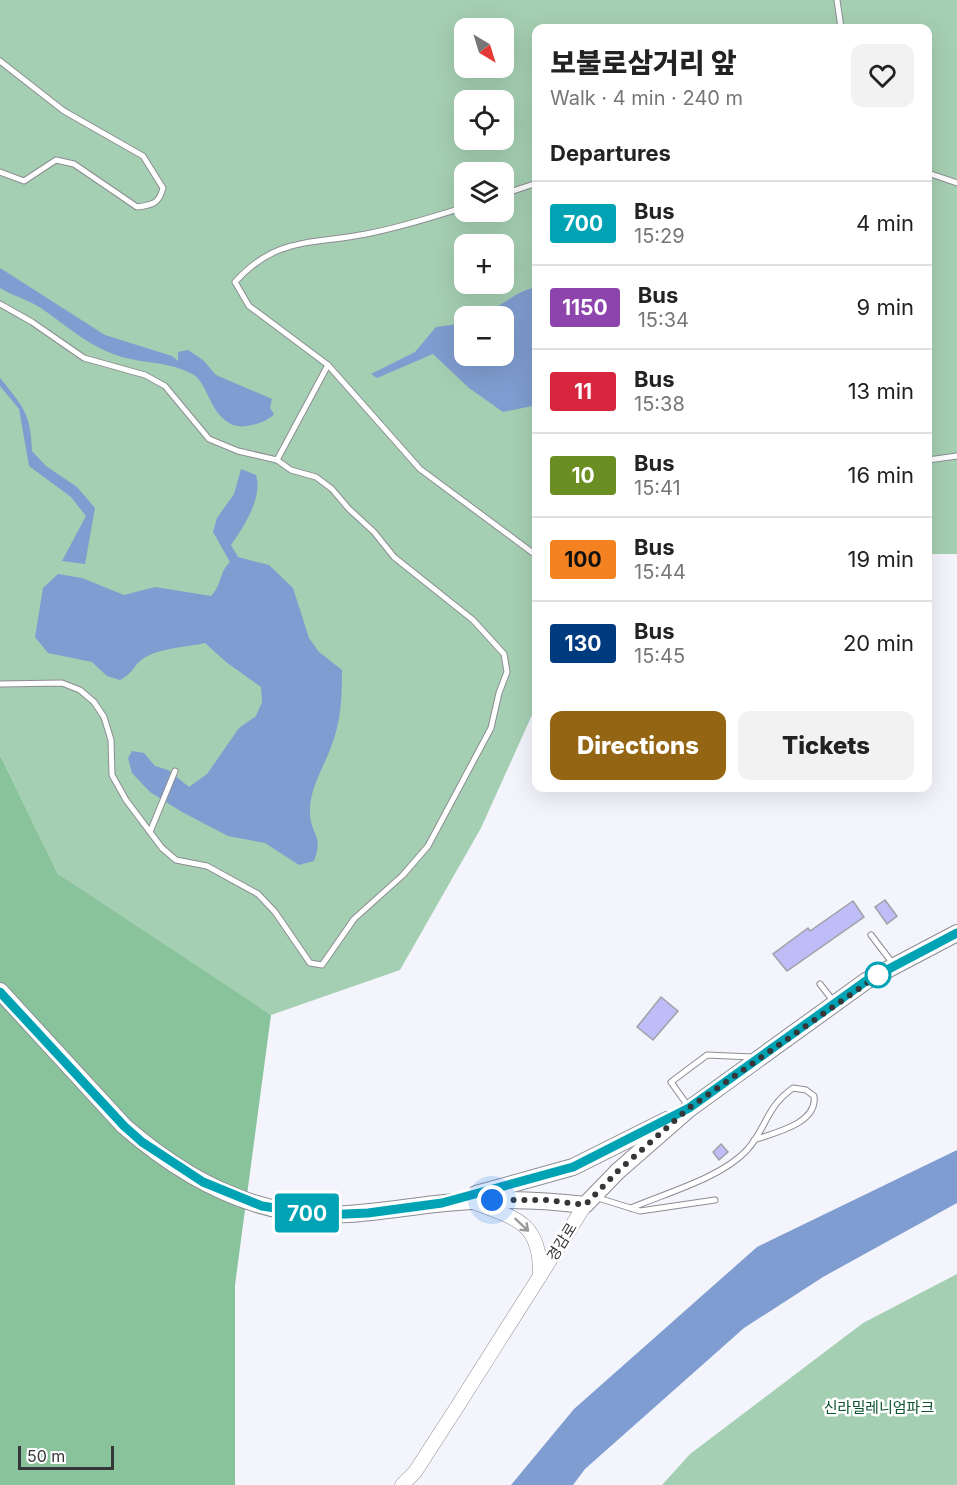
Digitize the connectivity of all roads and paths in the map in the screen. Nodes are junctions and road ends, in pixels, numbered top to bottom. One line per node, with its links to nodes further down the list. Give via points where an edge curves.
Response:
1 (837, 0): 2 (lane)
2 (840, 24)
3 (0, 61): 4 (lane, via 64,111 143,156 163,188 160,200 137,207 74,165 56,160 24,181)
4 (0, 172)
5 (932, 174): 6 (lane)
6 (957, 183)
7 (532, 185): 8 (lane)
8 (514, 191)
9 (454, 210): 11 (lane, via 366,234 298,242 261,257 235,282 249,306)
10 (0, 304): 14 (lane, via 84,358 145,375 165,386 209,439)
11 (328, 365): 14 (lane); 15 (lane, via 420,469)
12 (957, 456): 13 (lane)
13 (932, 459)
14 (277, 460): 18 (lane, via 291,470 316,477 332,489 394,557 473,620 504,654 507,672 491,728 428,846 403,875 354,919 322,965 310,963 258,894 207,866 176,860)
15 (532, 552)
16 (0, 684): 18 (lane, via 62,683 80,690 94,702 104,717 111,740 112,775)
17 (176, 771): 18 (lane)
18 (150, 832)
19 (957, 933): 21 (main road, 경감로)
20 (871, 935): 21 (lane)
21 (894, 966): 24 (main road, 경감로)
22 (820, 984): 24 (lane)
23 (0, 992): 31 (main road, via 124,1126 203,1182 262,1206 302,1213 368,1213)
24 (835, 1003): 25 (main road, 경감로)
25 (760, 1057): 26 (main road, 경감로); 26 (lane, via 707,1055 671,1082)
26 (689, 1108): 30 (main road, 경감로); 31 (main road, via 573,1167)
27 (754, 1140): 27 (lane, via 783,1095 793,1088 814,1096 812,1110 805,1118); 32 (lane, via 720,1171)
28 (715, 1200): 32 (lane, via 640,1211)
29 (471, 1201): 30 (main road); 31 (main road); 33 (street, one-way to 33, via 517,1219 527,1229 540,1253)
30 (589, 1201): 32 (lane); 33 (street, 경감로)
31 (442, 1203)
32 (631, 1208)
33 (540, 1276): 34 (street, 경감로, via 421,1462)
34 (402, 1485)

